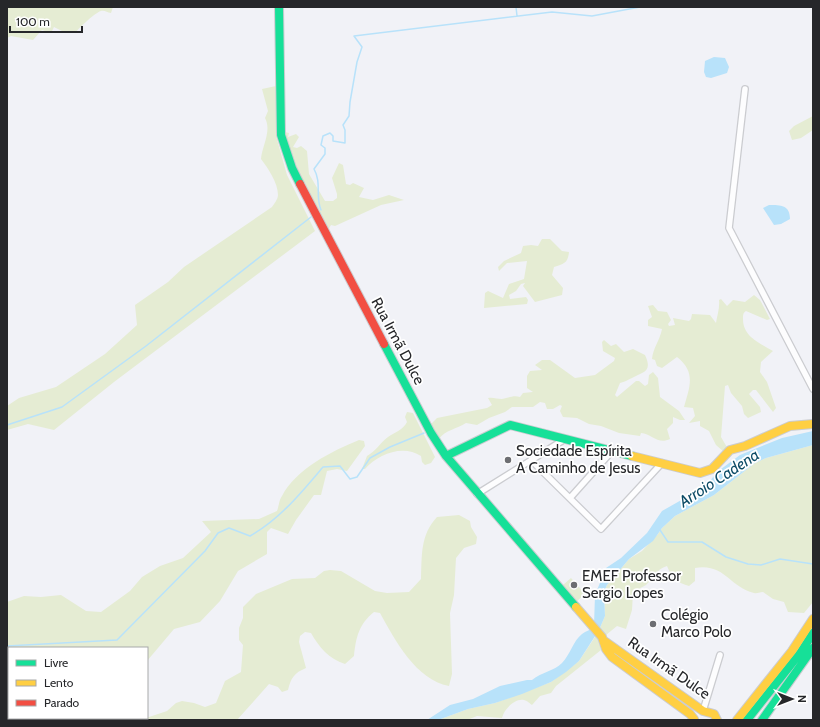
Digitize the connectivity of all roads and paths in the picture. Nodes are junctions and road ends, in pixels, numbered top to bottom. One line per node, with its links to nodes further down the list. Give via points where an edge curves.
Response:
1 (279, 7): 7 (main road, Rua Irmã Dulce, via 281,135 292,168)
2 (745, 89): 3 (street, via 729,228)
3 (813, 389)
4 (813, 424): 9 (main road, via 790,426 730,450 712,469 700,473)
5 (565, 439): 6 (main road); 7 (main road, via 510,425); 8 (street)
6 (612, 451): 9 (main road); 11 (street)
7 (446, 456): 10 (main road, Rua Irmã Dulce)
8 (531, 460): 10 (street); 11 (street)
9 (662, 463): 11 (street, via 601,529)
10 (477, 494): 14 (main road, Rua Irmã Dulce)
11 (570, 498)
12 (813, 618): 22 (main road, via 792,651)
13 (813, 633): 23 (main road)
14 (603, 638): 17 (main road, Rua Irmã Dulce); 18 (main road, Rua Irmã Dulce, via 606,649)
15 (813, 648): 24 (main road)
16 (720, 655): 19 (street)
17 (635, 663): 18 (main road); 19 (main road, Rua Irmã Dulce)
18 (621, 665): 20 (main road, Rua Irmã Dulce)
19 (703, 711): 20 (main road); 21 (main road, Rua Irmã Dulce, via 714,714)
20 (694, 719)
21 (717, 720)
22 (737, 720)
23 (747, 720)
24 (762, 720)

